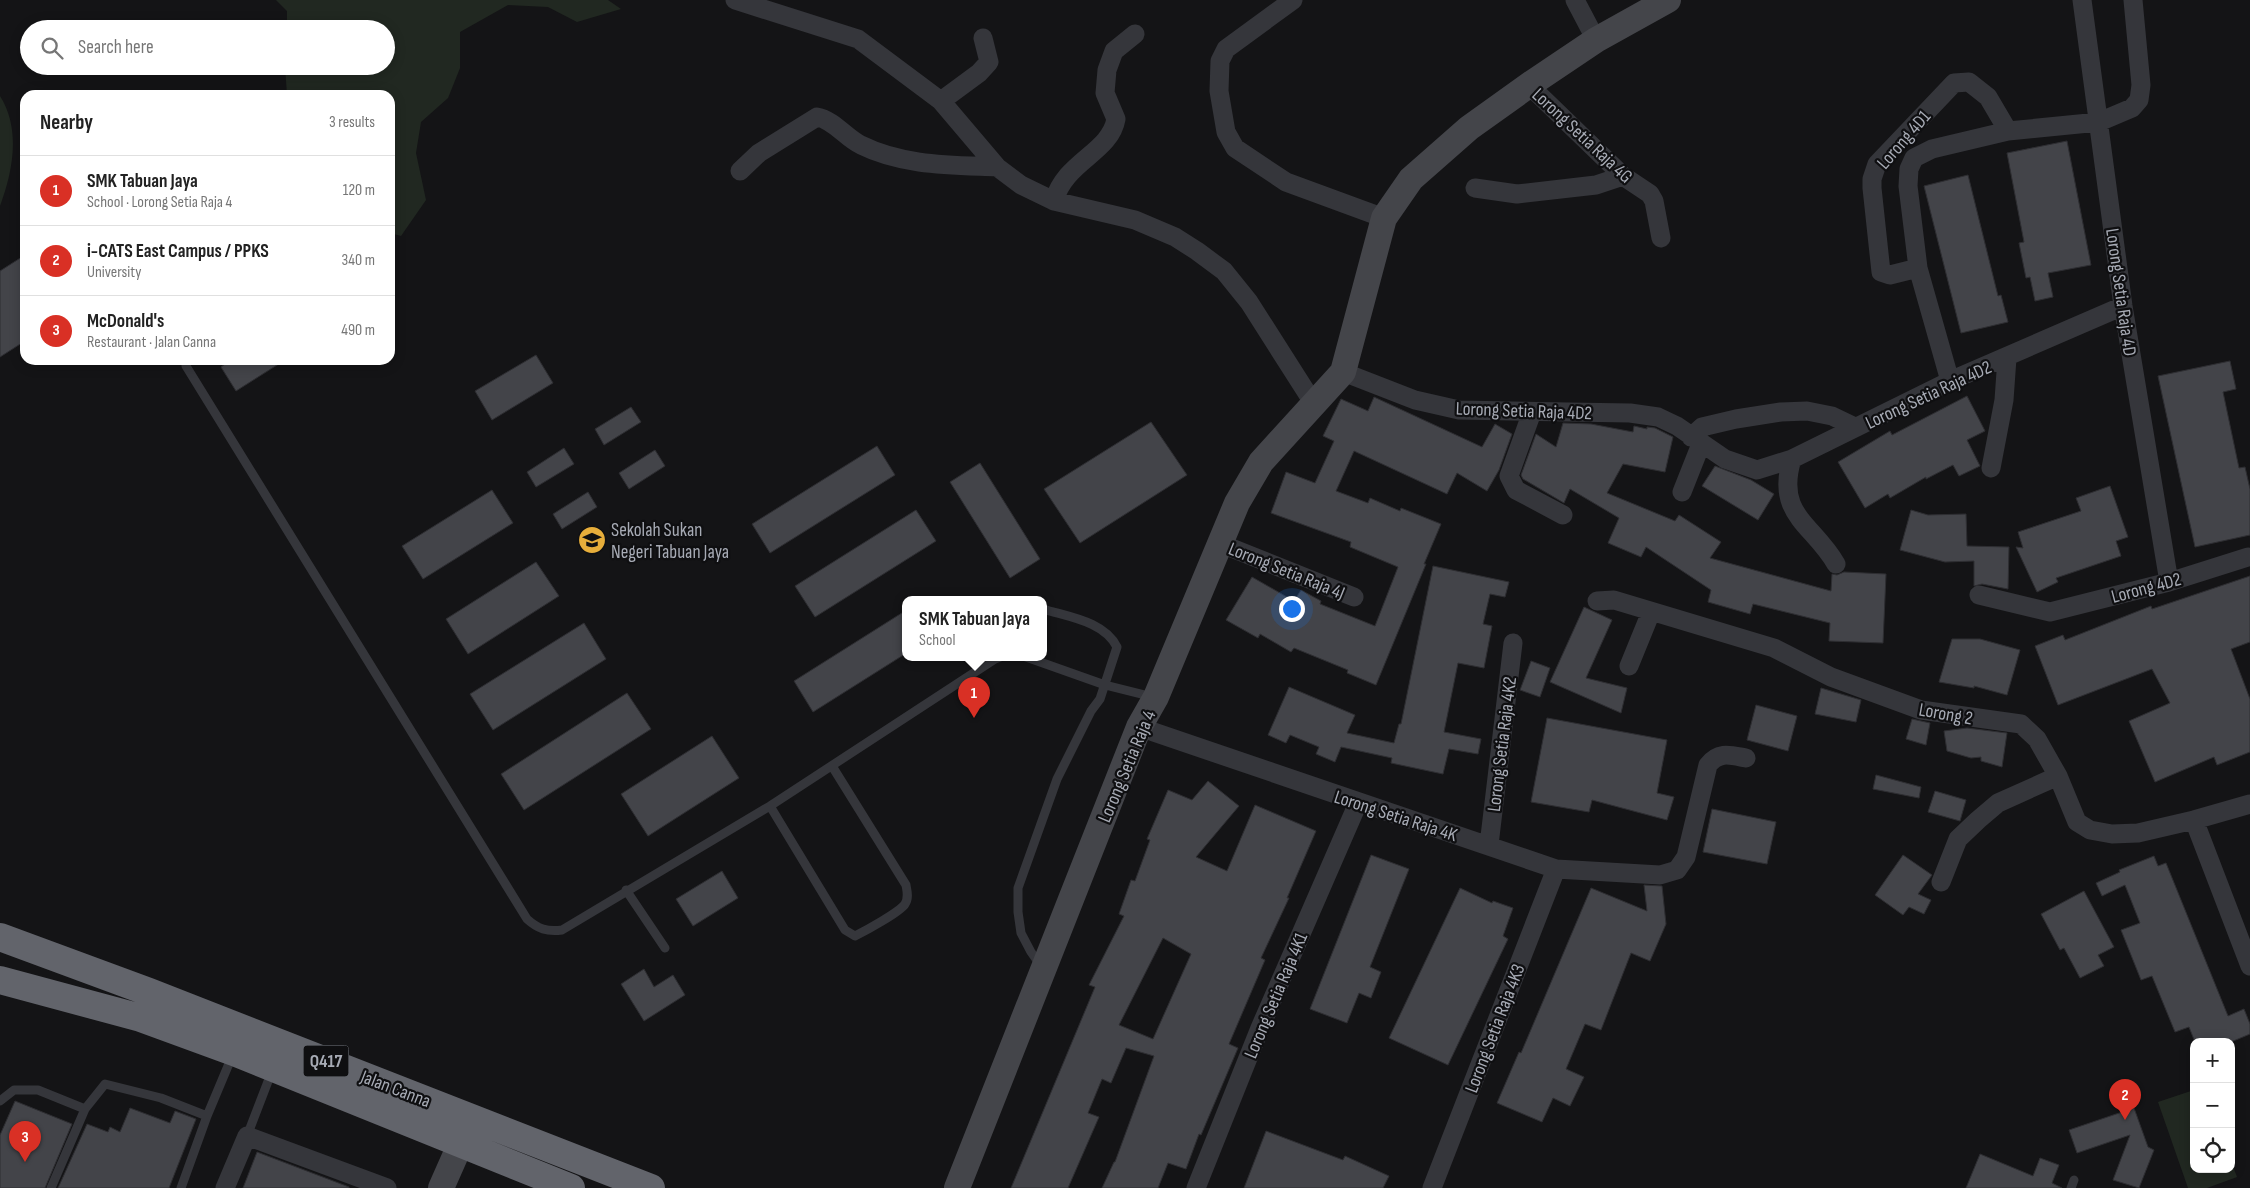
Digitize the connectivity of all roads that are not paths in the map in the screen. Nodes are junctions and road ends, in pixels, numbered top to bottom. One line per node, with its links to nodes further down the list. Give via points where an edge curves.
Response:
1 (735, 0): 11 (street, via 858,39)
2 (1293, 0): 19 (street, via 1226,48 1220,61 1219,91 1226,132 1235,148 1286,182)
3 (1575, 0): 9 (street)
4 (1668, 0): 9 (street)
5 (2082, 0): 12 (street, Lorong Setia Raja 4D)
6 (2133, 0): 12 (street, via 2141,85 2139,100 2132,108)
7 (1135, 34): 18 (street, via 1114,51 1110,60 1105,93 1116,119 1110,135 1071,170 1057,188)
8 (983, 38): 11 (street, via 989,62)
9 (1596, 40): 10 (street)
10 (1529, 85): 16 (street, Lorong Setia Raja 4G); 19 (street, via 1469,128 1411,178)
11 (941, 101): 14 (street)
12 (2099, 122): 13 (street); 22 (street, Lorong Setia Raja 4D)
13 (2008, 130): 21 (street, via 1932,149 1914,158 1909,169 1908,186); 21 (street, Lorong 4D1, via 1988,97 1969,82 1954,83 1877,164 1872,188 1881,272 1890,275)
14 (997, 167): 15 (street, via 936,164 889,155 862,146 826,118 817,117 759,153); 18 (street, via 1021,185)
15 (740, 171)
16 (1623, 176): 17 (street, via 1596,185 1517,194); 20 (street, Lorong Setia Raja 4G, via 1650,194)
17 (1475, 188)
18 (1054, 201): 27 (street, via 1136,220 1175,237 1224,271 1249,302)
19 (1384, 218): 25 (street)
20 (1661, 238)
21 (1918, 268): 26 (street)
22 (2123, 306): 23 (street, Lorong Setia Raja 4D2); 38 (street, Lorong Setia Raja 4D)
23 (2006, 358): 26 (street, Lorong Setia Raja 4D2); 32 (street, via 2004,400)
24 (186, 365): 61 (lane, via 527,919 538,928 551,932 562,930)
25 (1343, 372): 27 (street, Lorong Setia Raja 4); 28 (street, Lorong Setia Raja 4D2, via 1415,400 1458,410)
26 (1950, 381): 29 (street, Lorong Setia Raja 4D2)
27 (1314, 404): 35 (street, Lorong Setia Raja 4, via 1261,462)
28 (1532, 412): 30 (street, Lorong Setia Raja 4D2, via 1630,412 1658,417); 34 (street, via 1509,476 1516,490)
29 (1855, 427): 30 (street, via 1832,416 1781,412 1702,427); 31 (street, Lorong Setia Raja 4D2)
30 (1696, 440): 31 (street, Lorong Setia Raja 4D2, via 1725,458 1757,470); 33 (street)
31 (1792, 459): 37 (street, via 1787,475 1787,492 1796,516)
32 (1991, 468)
33 (1682, 492)
34 (1563, 516)
35 (1220, 543): 40 (street, Lorong Setia Raja 4J); 49 (street, Lorong Setia Raja 4)
36 (2248, 557): 38 (street, Lorong 4D2)
37 (1836, 564)
38 (2169, 582): 39 (street, Lorong 4D2, via 2050,612)
39 (1979, 595)
40 (1354, 597)
41 (1597, 601): 43 (street, Lorong 2, via 1614,600)
42 (1047, 610): 48 (lane, via 1102,628 1112,637 1117,647)
43 (1650, 612): 47 (street); 53 (street, Lorong 2, via 1774,648 1830,677 1921,710 2021,724 2037,739)
44 (1513, 643): 58 (street, Lorong Setia Raja 4K2)
45 (994, 661): 52 (lane)
46 (1037, 661): 48 (lane)
47 (1629, 666)
48 (1105, 685): 49 (lane); 65 (lane, via 1057,779 1018,888 1021,933 1030,952)
49 (1156, 697): 50 (street, Lorong Setia Raja 4)
50 (1139, 727): 54 (street, Lorong Setia Raja 4K); 65 (street, Lorong Setia Raja 4)
51 (1746, 758): 59 (street, Lorong Setia Raja 4K, via 1723,754 1714,757 1708,765 1686,857 1677,870 1660,875)
52 (832, 766): 56 (lane); 56 (lane, via 906,885 905,905 867,930 855,936 845,930)
53 (2058, 776): 57 (street, Lorong 2, via 2077,822 2090,830 2138,834); 60 (street, via 1998,803 1978,820 1958,839)
54 (1358, 803): 58 (street, Lorong Setia Raja 4K); 82 (street, Lorong Setia Raja 4K1, via 1260,1028)
55 (2250, 804): 57 (street, Lorong 2)
56 (770, 806): 61 (lane)
57 (2194, 820): 64 (street)
58 (1489, 845): 59 (street, Lorong Setia Raja 4K)
59 (1556, 868): 83 (street, Lorong Setia Raja 4K3)
60 (1941, 882)
61 (626, 890): 63 (lane)
62 (0, 937): 80 (highway, Jalan Canna / Q417, via 159,995)
63 (666, 948)
64 (2250, 966)
65 (1044, 969): 81 (street, Lorong Setia Raja 4)
66 (0, 980): 67 (highway, Jalan Canna / Q417, via 141,1018)
67 (234, 1052): 68 (highway, Jalan Canna / Q417); 71 (lane)
68 (273, 1068): 72 (lane); 73 (highway, Jalan Canna / Q417)
69 (0, 1101): 70 (lane, via 14,1090 38,1090)
70 (85, 1108): 71 (lane, via 105,1084 161,1098); 74 (lane)
71 (207, 1116): 75 (lane)
72 (247, 1136): 76 (street); 77 (street)
73 (460, 1145): 78 (street); 79 (highway, Jalan Canna / Q417)
74 (51, 1188)
75 (182, 1188)
76 (225, 1188)
77 (387, 1188)
78 (441, 1188)
79 (571, 1188)
80 (651, 1188)
81 (957, 1188)
82 (1196, 1188)
83 (1432, 1188)

